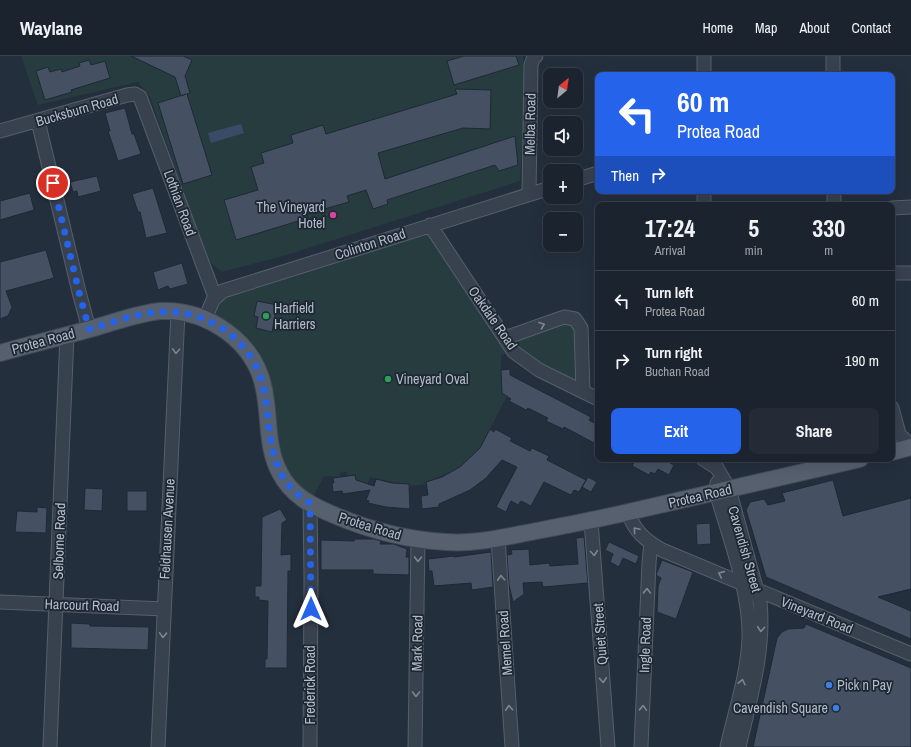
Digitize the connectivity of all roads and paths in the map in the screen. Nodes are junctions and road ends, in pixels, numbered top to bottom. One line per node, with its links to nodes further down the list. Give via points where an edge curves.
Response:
1 (536, 56): 12 (street, Melba Road, via 531,65)
2 (704, 56): 4 (street)
3 (833, 56): 5 (street)
4 (704, 72)
5 (833, 72)
6 (146, 109): 7 (street, Bucksburn Road, via 140,97 132,94); 18 (street, Lothian Road)
7 (38, 121): 8 (street, Bucksburn Road); 21 (street)
8 (0, 131)
9 (595, 174): 10 (street)
10 (583, 178)
11 (543, 190): 12 (street, Colinton Road)
12 (528, 194): 15 (street, Colinton Road)
13 (911, 207): 14 (street)
14 (895, 208)
15 (430, 225): 18 (street, Colinton Road, via 223,291); 23 (street, Oakdale Road)
16 (895, 273): 17 (street)
17 (911, 273)
18 (216, 297): 20 (street)
19 (178, 312): 20 (main road, Protea Road); 21 (main road, Protea Road, via 146,313); 43 (street, Feldhausen Avenue, one-way to 43)
20 (205, 319): 33 (main road, Protea Road, via 221,327 238,341 255,364 265,392 274,460 286,483)
21 (89, 329): 22 (main road, Protea Road)
22 (67, 335): 24 (main road, Protea Road); 42 (street, Selborne Road)
23 (505, 338): 25 (street, Oakdale Road, via 514,352 530,365); 25 (street, one-way to 25, via 564,317 575,319 582,330)
24 (0, 353)
25 (583, 392): 26 (street, Oakdale Road)
26 (595, 398)
27 (895, 419): 28 (street, via 899,434)
28 (911, 447): 29 (main road)
29 (895, 451)
30 (847, 462): 32 (main road, Protea Road)
31 (717, 464): 32 (street, Cavendish Street)
32 (723, 491): 34 (main road, Protea Road); 39 (street, Cavendish Street); 40 (street, Cavendish Street)
33 (310, 503): 36 (main road, Protea Road, via 360,525); 47 (street, Frederick Road)
34 (628, 512): 35 (main road, Protea Road); 38 (street, Vineyard Road, one-way to 34, via 632,526)
35 (591, 521): 37 (main road, Protea Road); 50 (street, Quiet Street, one-way to 50)
36 (418, 538): 37 (main road, Protea Road, via 458,543); 48 (street, Mark Road, one-way to 48)
37 (498, 538): 49 (street, Memel Road, one-way to 37)
38 (651, 543): 39 (street, Vineyard Road, one-way to 38); 51 (street, Ingle Road, one-way to 38)
39 (743, 584): 40 (street, Vineyard Road); 52 (street, Cavendish Street, one-way to 39, via 748,650 748,614)
40 (757, 590): 44 (street, Vineyard Road); 53 (street, Cavendish Street, one-way to 53, via 762,620 760,645)
41 (0, 602): 42 (street, Harcourt Road)
42 (56, 604): 43 (street, Harcourt Road); 45 (street, Selborne Road)
43 (164, 609): 46 (street, Feldhausen Avenue, one-way to 46)
44 (911, 654)
45 (50, 747)
46 (158, 747)
47 (310, 747)
48 (415, 747)
49 (512, 747)
50 (608, 747)
51 (641, 747)
52 (727, 747)
53 (739, 747)

